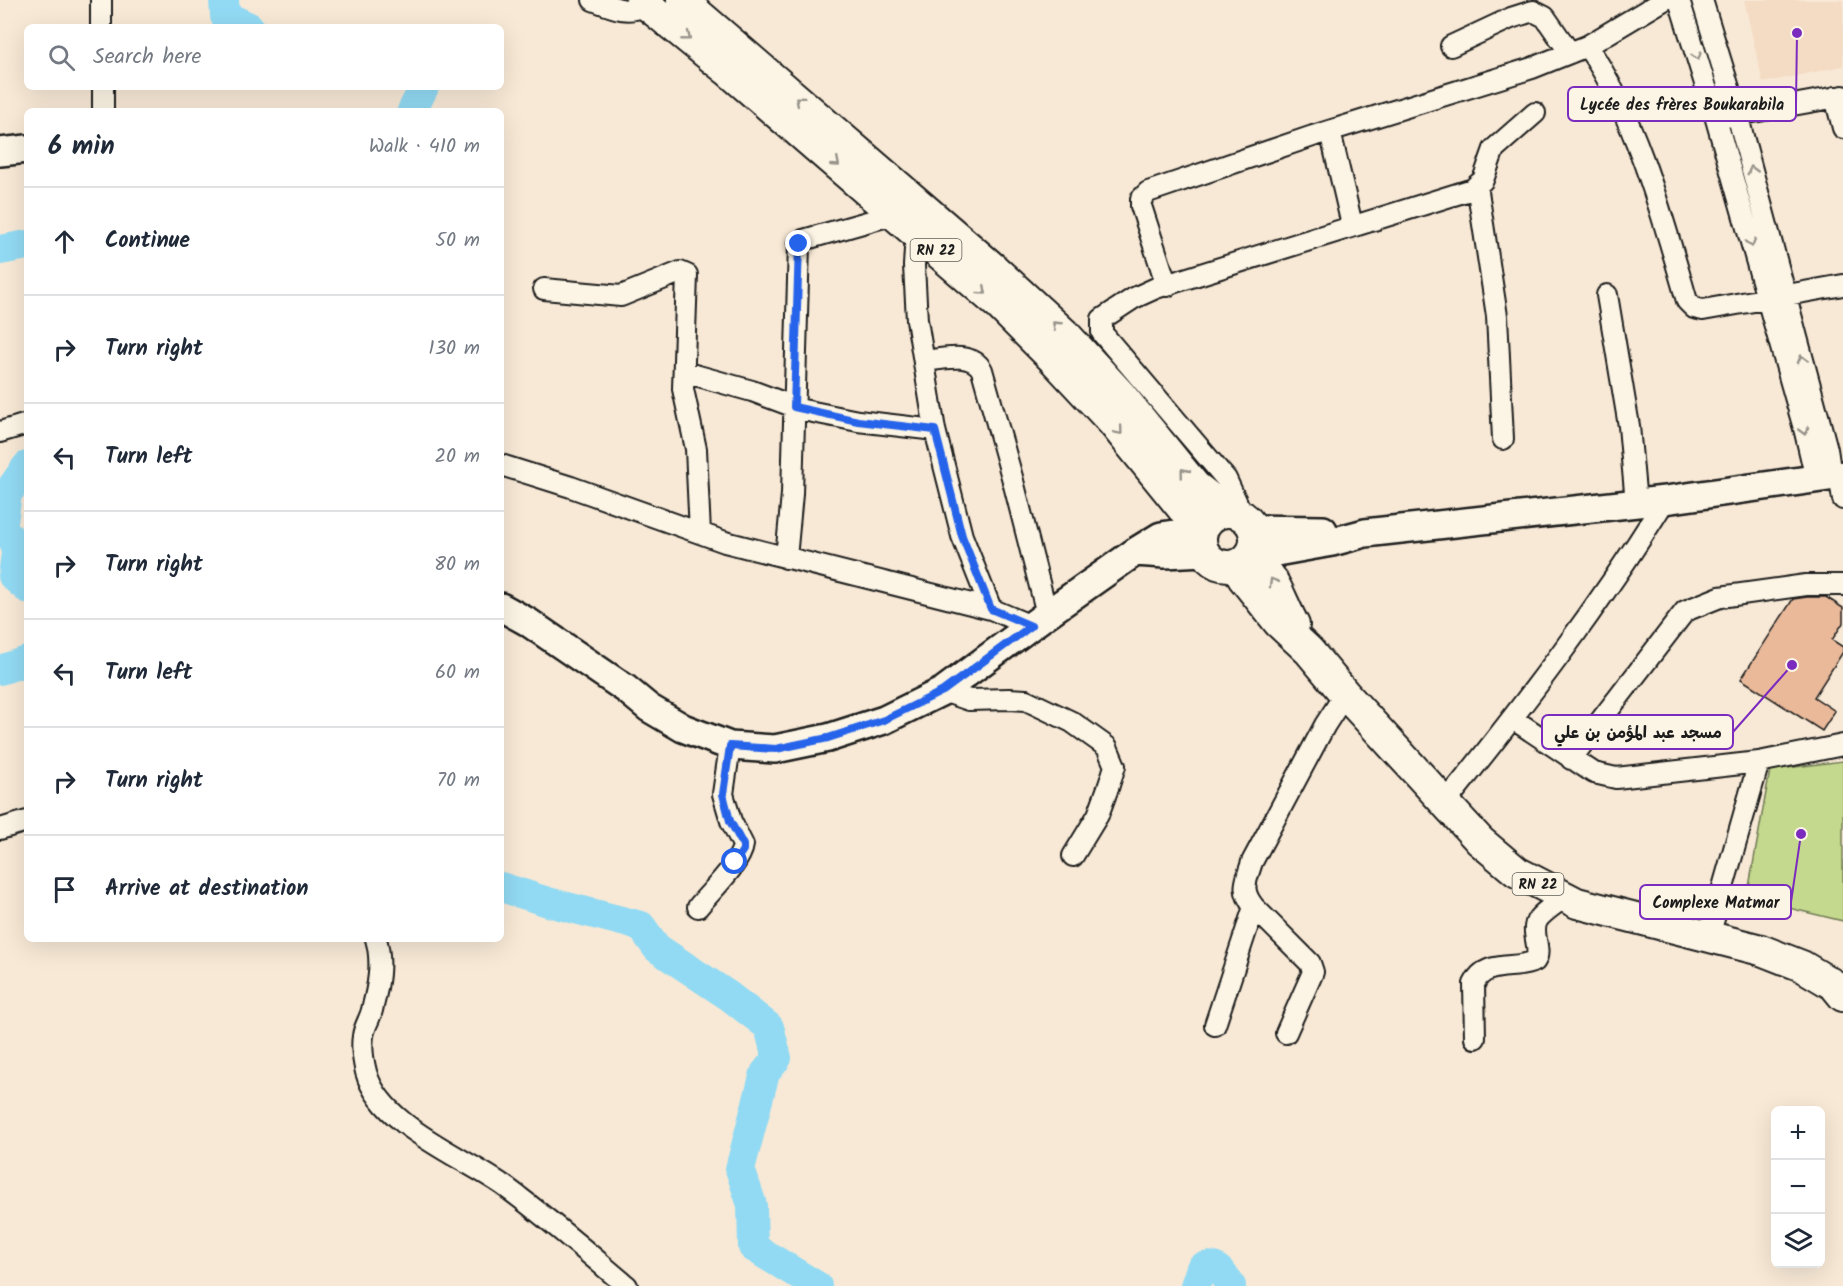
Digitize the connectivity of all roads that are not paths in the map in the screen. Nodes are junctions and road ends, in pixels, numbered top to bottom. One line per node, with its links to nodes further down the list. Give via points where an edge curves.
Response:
1 (101, 0): 8 (street)
2 (593, 0): 7 (street, via 621,10 639,9)
3 (682, 0): 11 (main road, RN 22)
4 (1664, 0): 10 (street)
5 (1679, 0): 17 (street, one-way to 17)
6 (1702, 0): 16 (street)
7 (644, 2): 11 (main road, RN 22, one-way to 11)
8 (101, 24)
9 (1451, 46): 10 (street, via 1533,11 1545,17)
10 (1579, 49): 19 (street, via 1532,68); 29 (street, via 1611,84 1624,112 1687,301 1703,310)
11 (734, 61): 23 (main road, RN 22)
12 (103, 90): 14 (street)
13 (1839, 96): 16 (street); 18 (street)
14 (103, 108)
15 (1535, 112): 22 (street, via 1494,149)
16 (1737, 114): 17 (street); 29 (street, one-way to 16)
17 (1716, 119): 29 (street, one-way to 29)
18 (1843, 128)
19 (1330, 131): 24 (street); 26 (street, via 1194,175 1143,196 1142,206)
20 (24, 149): 21 (main road)
21 (0, 152)
22 (1478, 185): 24 (street); 36 (street, via 1497,316)
23 (907, 214): 30 (street); 32 (street, via 800,242); 42 (main road, RN 22, via 1113,423 1195,486)
24 (1352, 225): 26 (street)
25 (1843, 285): 29 (street)
26 (1167, 286): 42 (street, via 1134,298 1102,319 1102,333 1226,479)
27 (544, 290): 31 (street, via 621,296 684,272 688,282)
28 (1606, 296): 40 (street, via 1629,426)
29 (1776, 296): 38 (street, via 1827,448)
30 (924, 361): 34 (street); 47 (street, via 971,359 982,370 1012,477)
31 (684, 372): 32 (street); 41 (street, via 682,390 696,449)
32 (794, 407): 34 (street, via 858,421); 43 (street)
33 (24, 425): 35 (street)
34 (935, 430): 46 (street, via 962,536)
35 (0, 432)
36 (1503, 439)
37 (504, 466): 41 (street)
38 (1834, 481): 39 (main road)
39 (1665, 500): 40 (main road); 50 (street, via 1591,613)
40 (1636, 503): 42 (main road, via 1365,533 1271,553)
41 (700, 533): 43 (street)
42 (1230, 537): 47 (main road, via 1161,536); 49 (main road, RN 22, via 1275,582 1309,651)
43 (786, 558): 46 (street)
44 (1843, 585): 53 (street, via 1806,585 1720,597 1685,611)
45 (504, 609): 52 (main road, via 592,665 650,708 683,728)
46 (991, 609): 47 (street)
47 (1039, 620): 48 (main road)
48 (943, 691): 52 (main road, via 884,720 828,738 776,749); 58 (street, via 969,700 1026,700 1072,722 1107,747 1114,766 1109,784 1098,815)
49 (1345, 694): 55 (main road, RN 22); 61 (street, via 1252,862 1245,891)
50 (1513, 718): 53 (street); 55 (street)
51 (1843, 745): 54 (street)
52 (730, 746): 60 (street, via 723,794 743,850)
53 (1571, 759): 54 (street, via 1594,773 1616,778)
54 (1759, 762): 62 (street)
55 (1446, 802): 59 (main road, RN 22, via 1480,841 1517,872)
56 (24, 822): 57 (street)
57 (0, 829)
58 (1073, 856)
59 (1564, 897): 62 (main road, RN 22, via 1625,917); 67 (street, via 1537,921 1535,961 1486,970 1476,980)
60 (698, 907)
61 (1254, 907): 65 (street); 66 (street, via 1310,963 1313,972)
62 (1709, 936): 64 (main road, RN 22, via 1802,966 1834,985)
63 (377, 942): 68 (street, via 379,980 363,1035 362,1054 367,1075 386,1105 429,1140 506,1187)
64 (1843, 996)
65 (1215, 1025)
66 (1286, 1032)
67 (1475, 1038)
68 (627, 1286)

